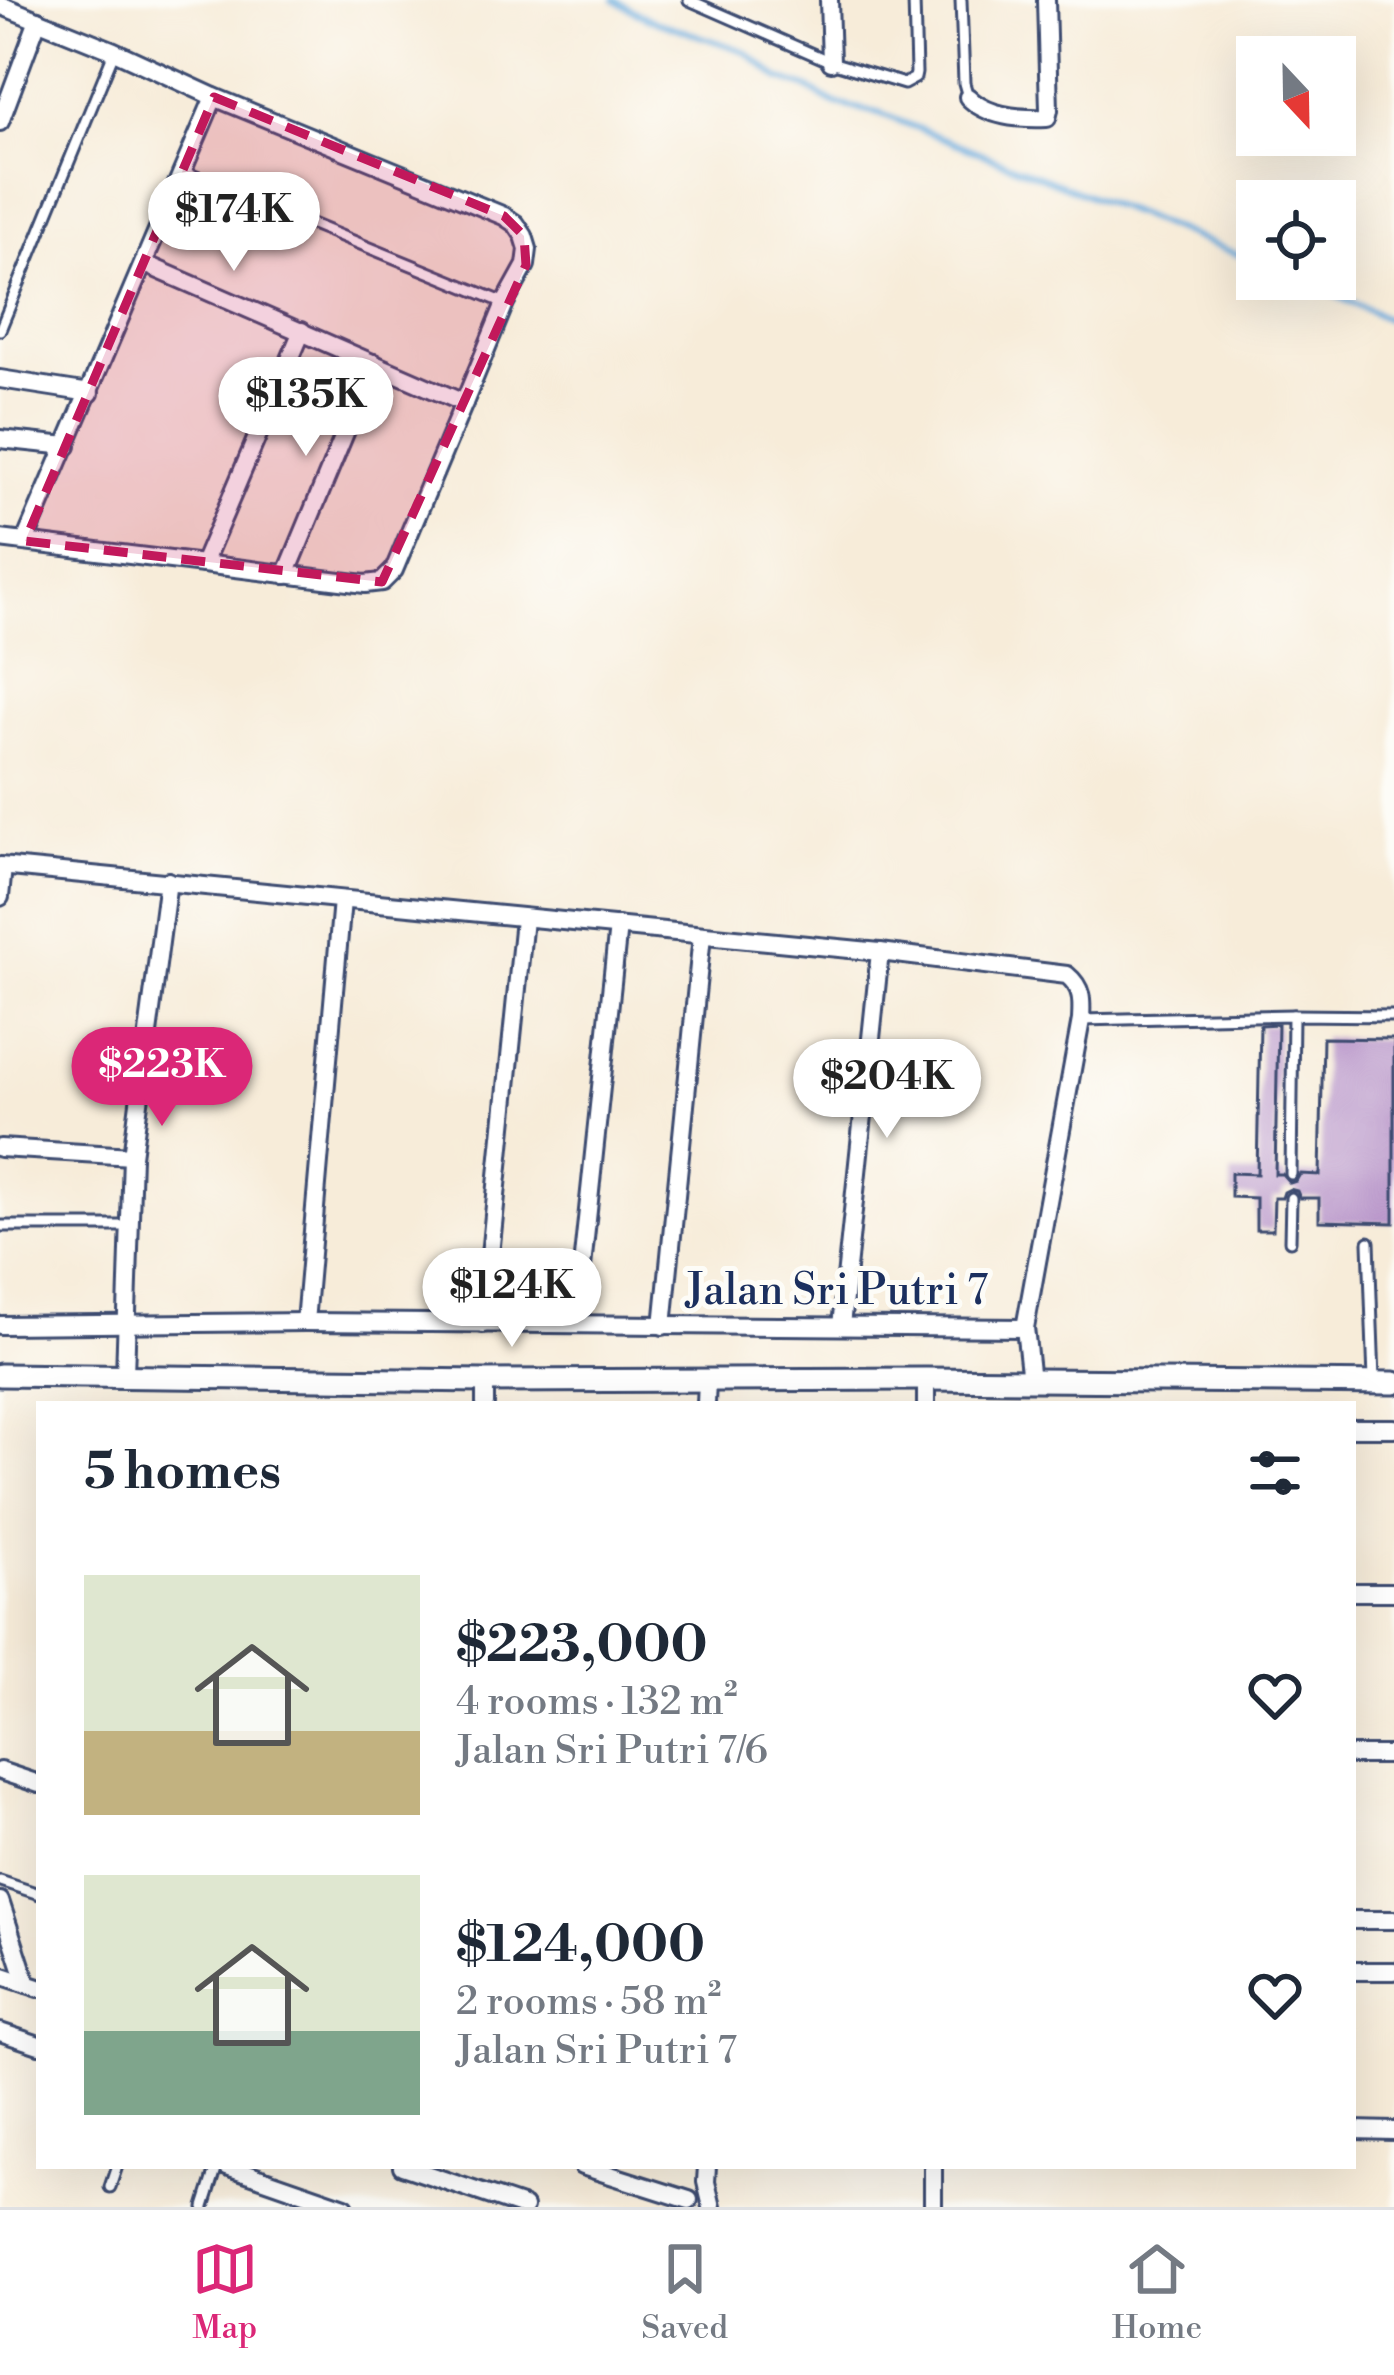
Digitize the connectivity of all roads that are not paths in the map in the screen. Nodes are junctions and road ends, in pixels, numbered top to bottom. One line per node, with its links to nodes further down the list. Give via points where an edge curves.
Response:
1 (689, 0): 9 (lane)
2 (830, 0): 9 (street)
3 (914, 0): 9 (lane, via 916,74 909,82)
4 (961, 0): 11 (lane)
5 (1046, 0): 11 (street, via 1047,118 1005,115)
6 (0, 5): 7 (street)
7 (38, 20): 8 (street); 10 (street)
8 (114, 50): 12 (street); 17 (lane)
9 (831, 62)
10 (5, 94): 13 (street)
11 (968, 97)
12 (214, 98): 14 (street); 16 (street, via 516,224 526,265)
13 (0, 122)
14 (184, 172): 15 (street); 16 (lane)
15 (145, 264): 18 (street); 21 (street)
16 (505, 303): 22 (street)
17 (0, 330)
18 (302, 332): 19 (street); 27 (street)
19 (374, 363): 22 (street); 28 (street)
20 (0, 379): 21 (street)
21 (90, 393): 24 (street)
22 (464, 403): 28 (street, via 382,582)
23 (0, 439): 24 (street)
24 (67, 446): 26 (street)
25 (0, 538): 26 (street)
26 (25, 541): 27 (street)
27 (203, 565): 28 (street)
28 (286, 574)
29 (2, 867): 30 (street); 31 (street)
30 (168, 880): 32 (street); 41 (street)
31 (0, 897)
32 (342, 900): 33 (street); 48 (street)
33 (524, 919): 34 (street); 50 (street)
34 (618, 926): 35 (street); 51 (street)
35 (702, 935): 36 (street); 54 (street)
36 (880, 952): 39 (street, via 1067,975 1082,996); 53 (street)
37 (1293, 1015): 38 (lane); 39 (lane); 42 (lane)
38 (1394, 1016)
39 (1081, 1020): 55 (street)
40 (0, 1148): 41 (street)
41 (132, 1156): 45 (street)
42 (1291, 1174)
43 (1291, 1198): 46 (lane)
44 (0, 1226): 45 (lane)
45 (130, 1226): 52 (street)
46 (1290, 1241)
47 (1369, 1242): 61 (lane)
48 (305, 1322): 50 (street, Jalan Sri Putri 7); 52 (street, Jalan Sri Putri 7)
49 (0, 1324): 52 (street, Jalan Sri Putri 7)
50 (483, 1324): 51 (street, Jalan Sri Putri 7)
51 (576, 1324): 54 (street, Jalan Sri Putri 7)
52 (126, 1325): 57 (street)
53 (841, 1326): 54 (street, Jalan Sri Putri 7); 55 (street, Jalan Sri Putri 7)
54 (664, 1327)
55 (1025, 1328): 60 (street)
56 (0, 1375): 57 (street)
57 (125, 1375): 62 (street)
58 (926, 1379): 59 (street); 60 (street); 64 (street)
59 (706, 1380): 62 (street); 63 (street)
60 (1031, 1381): 61 (street)
61 (1384, 1383)
62 (485, 1392)
63 (706, 1401)
64 (926, 1401)
65 (1356, 1428): 66 (street)
66 (1394, 1428)
67 (1356, 1592): 68 (street)
68 (1394, 1592)
69 (1356, 1755): 70 (street)
70 (1394, 1755)
71 (0, 1771): 72 (street)
72 (36, 1783)
73 (0, 1881): 74 (lane)
74 (36, 1893)
75 (0, 1901): 81 (street)
76 (1356, 1920): 77 (street)
77 (1394, 1920)
78 (1356, 1971): 79 (street)
79 (1394, 1971)
80 (0, 1975): 81 (street)
81 (33, 1986)
82 (0, 2032): 83 (street)
83 (36, 2044)
84 (1356, 2130): 85 (street)
85 (1394, 2131)
86 (116, 2169): 93 (lane)
87 (216, 2169): 95 (lane)
88 (236, 2169): 96 (street)
89 (411, 2169): 97 (street)
90 (590, 2169): 94 (street)
91 (933, 2169): 99 (street)
92 (706, 2174): 94 (street); 98 (street)
93 (110, 2187)
94 (688, 2204)
95 (204, 2207)
96 (345, 2207)
97 (524, 2207)
98 (712, 2207)
99 (932, 2207)

